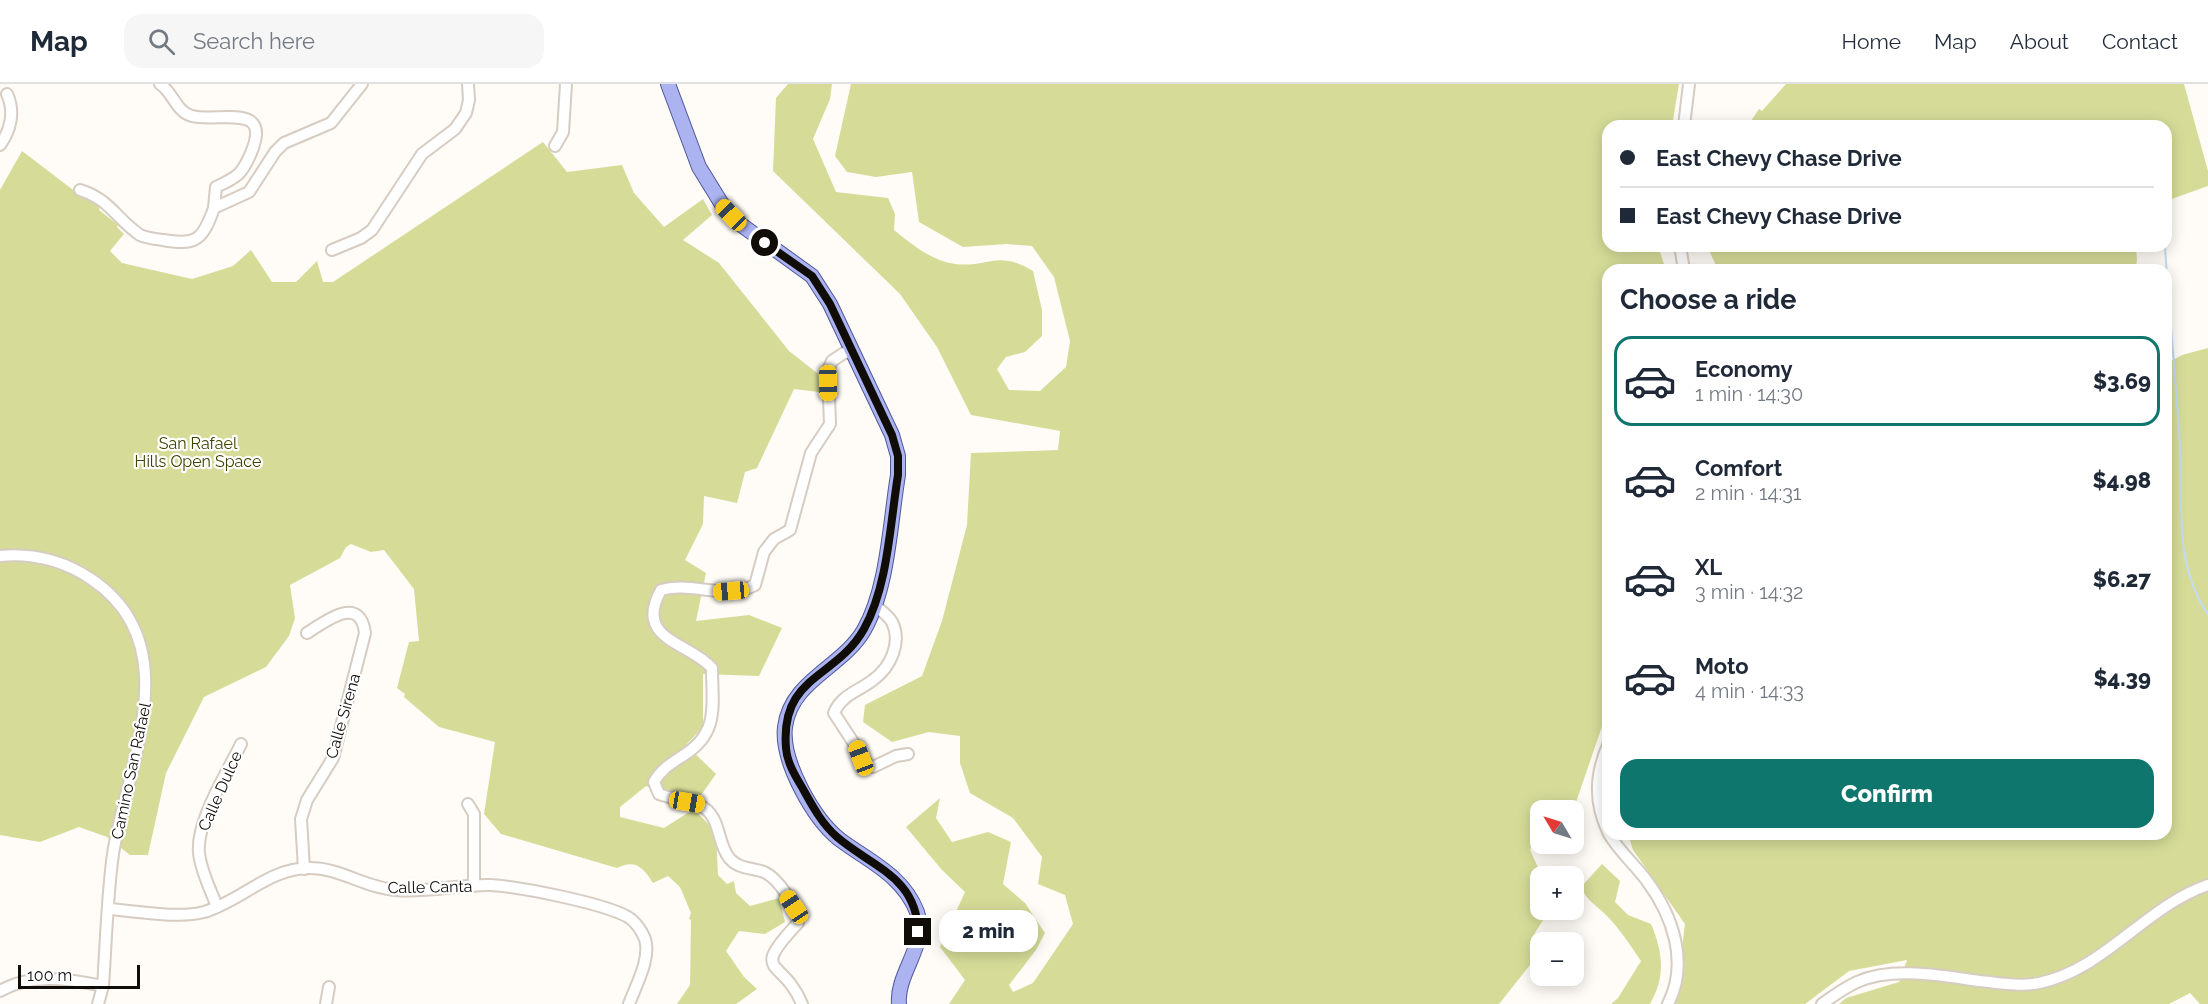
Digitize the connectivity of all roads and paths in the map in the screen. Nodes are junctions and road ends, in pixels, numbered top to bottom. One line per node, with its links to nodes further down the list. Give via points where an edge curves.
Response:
1 (160, 84): 12 (street, via 182,111 193,116 241,117 257,130 240,175 216,187)
2 (362, 84): 12 (street, via 331,123 291,138 280,148 249,192)
3 (468, 84): 13 (street, via 466,113 455,129 422,154 372,230)
4 (566, 84): 10 (street, via 563,132)
5 (668, 84): 14 (main road, via 699,167 723,206 740,224 812,276)
6 (1689, 84): 8 (street)
7 (7, 94): 9 (street, via 12,105 11,121)
8 (1685, 120)
9 (0, 145)
10 (555, 146)
11 (80, 190): 12 (street, via 104,200 142,236 179,243 196,241)
12 (214, 208)
13 (332, 250)
14 (852, 352): 16 (main road, via 885,419 898,456); 35 (street, via 832,361 828,370 830,424 812,453 790,530 774,539 764,552 755,585 747,590 715,592 673,586 661,590 654,602 653,617 658,630 670,642 704,658 712,668 713,717 706,737 660,771 654,782 659,794 699,805 709,813 730,859 765,872 799,914 798,923 771,954 772,964)
15 (0, 556): 28 (street, Camino San Rafael, via 42,558 87,576 116,601 141,648 146,666 146,696 113,855)
16 (875, 605): 19 (street, via 891,621 897,642 893,653 874,680 844,698 834,713 868,765 873,767); 36 (main road, via 856,642 800,691 785,728 786,751 791,769 824,824 837,838 897,879 918,915 916,944 900,983)
17 (307, 633): 24 (street, Calle Sirena, via 333,616 348,613 363,620 365,633 333,758 307,800 301,819)
18 (241, 744): 27 (street, Calle Dulce, via 204,821 199,840 199,855)
19 (908, 754)
20 (1602, 762): 22 (street, via 1597,788)
21 (468, 804): 26 (street, via 474,814)
22 (1602, 816)
23 (1614, 840): 37 (street, via 1657,895 1672,928 1678,962)
24 (304, 868): 26 (street, Calle Canta, via 326,870 397,891); 27 (street, Calle Canta, via 266,879)
25 (2208, 885): 38 (street, via 2173,903 2062,978 2011,984 1916,974 1878,977 1859,981)
26 (474, 886): 34 (street, Calle Canta, via 519,888 630,918 645,938 647,952)
27 (217, 907): 28 (street, Calle Canta, via 202,912 166,913)
28 (109, 909): 29 (street, Camino San Rafael)
29 (103, 986): 31 (street, via 68,979 41,980 18,983); 32 (street, Camino San Rafael)
30 (329, 987): 33 (street)
31 (0, 991)
32 (98, 1004)
33 (326, 1004)
34 (629, 1004)
35 (801, 1004)
36 (899, 1004)
37 (1668, 1004)
38 (1822, 1004)

